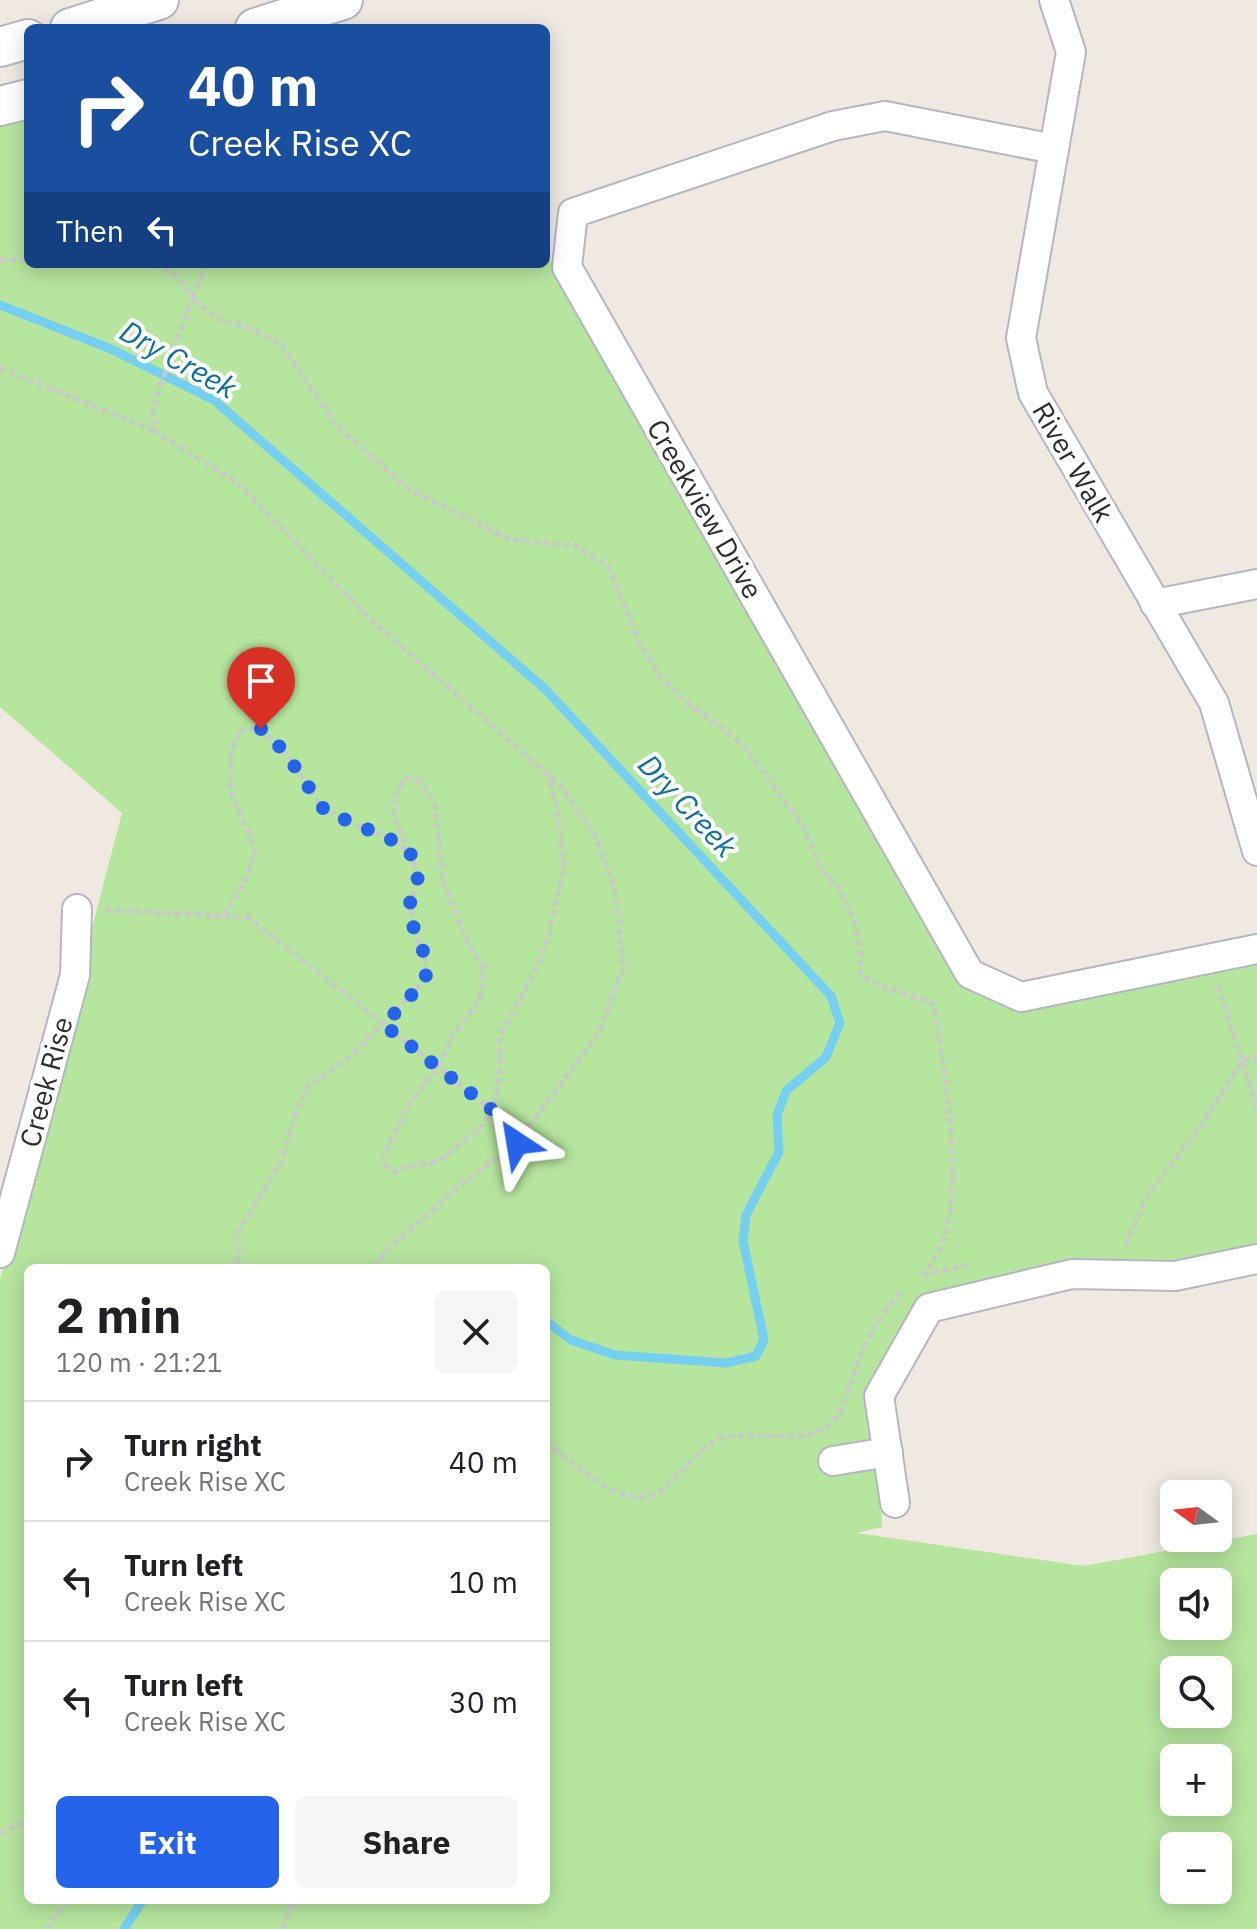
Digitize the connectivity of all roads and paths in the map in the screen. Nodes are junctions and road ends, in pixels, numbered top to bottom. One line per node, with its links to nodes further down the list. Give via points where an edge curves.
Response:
1 (159, 0): 4 (main road)
2 (343, 0): 5 (main road)
3 (1054, 0): 10 (street, River Walk, via 1071,52)
4 (83, 24)
5 (268, 24)
6 (24, 40): 7 (main road)
7 (0, 47)
8 (24, 100): 9 (main road)
9 (0, 106)
10 (1054, 149): 19 (street, River Walk, via 1021,338 1033,393); 26 (street, Creekview Drive, via 885,116 833,126 573,213 567,267 970,974 1021,997)
11 (0, 259): 12 (path)
12 (24, 260)
13 (162, 268): 15 (path, via 180,278)
14 (205, 268): 15 (path)
15 (192, 299): 17 (path, via 152,409); 38 (path, via 216,318 281,344 335,424 409,489 509,539 575,546 608,566 660,676 747,750 803,826 822,870 840,890 853,918 860,975 934,1004 949,1101 950,1190 942,1246)
16 (0, 368): 17 (path)
17 (156, 432): 20 (path, via 239,484 367,616)
18 (1257, 584): 19 (street)
19 (1155, 604): 21 (street, River Walk, via 1214,703)
20 (547, 773): 32 (path, via 564,867 538,965 500,1036); 33 (path, via 594,833 615,889 623,968 599,1033)
21 (1257, 851)
22 (410, 852): 24 (path, via 325,811 284,751 261,729 241,730 231,752 230,790 255,849 248,875); 27 (path, via 418,880 410,903 426,979); 30 (path, via 393,818 393,800 407,778 419,781 435,804 443,881 465,938 483,967 480,999 452,1037)
23 (77, 909): 24 (path); 34 (street, Creek Rise, via 75,975)
24 (224, 916): 27 (path, via 248,917)
25 (1257, 949): 26 (street, Creekview Drive)
26 (1210, 960): 29 (path)
27 (384, 1025): 30 (path); 36 (path, via 308,1086 282,1160 237,1234)
28 (1257, 1057): 29 (path)
29 (1242, 1061): 31 (path); 39 (path, via 1201,1126 1148,1194)
30 (438, 1068): 32 (path); 32 (path, via 410,1102 389,1140 386,1166 396,1172 444,1157 479,1129)
31 (1257, 1110)
32 (492, 1111): 33 (path)
33 (524, 1135): 37 (path)
34 (0, 1253)
35 (1257, 1259): 39 (street, via 1175,1276)
36 (236, 1264)
37 (376, 1264)
38 (922, 1275)
39 (1116, 1276): 42 (street, via 1072,1274 929,1308 879,1396)
40 (794, 1436): 41 (path, via 722,1438 706,1446 657,1494 638,1497 598,1482)
41 (550, 1445)
42 (888, 1452): 43 (street); 44 (street)
43 (833, 1461)
44 (895, 1503)
45 (24, 1822): 46 (path)
46 (0, 1834)
47 (64, 1904): 49 (path)
48 (292, 1904): 50 (path)
49 (46, 1929)
50 (283, 1929)

